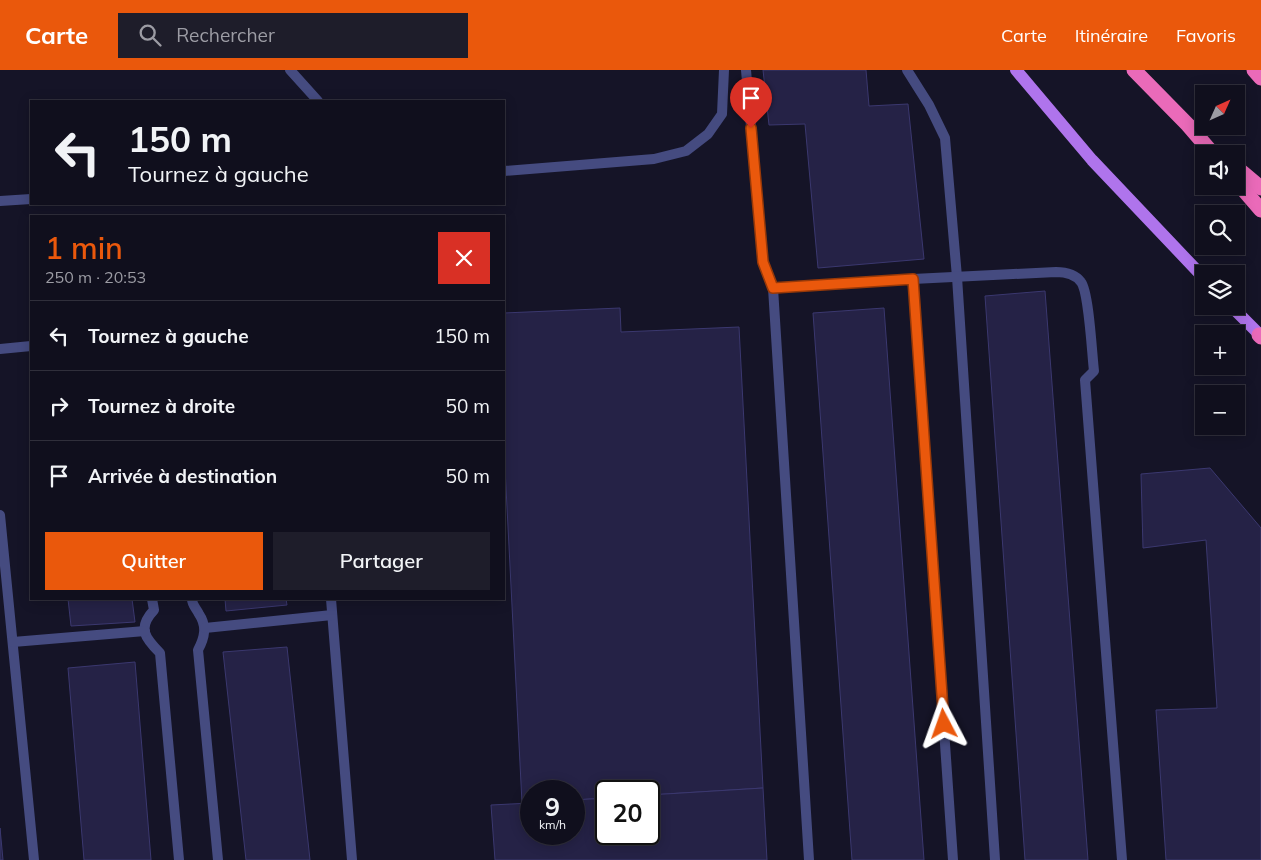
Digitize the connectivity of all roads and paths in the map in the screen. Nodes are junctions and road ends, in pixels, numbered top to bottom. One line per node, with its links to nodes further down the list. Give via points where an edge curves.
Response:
1 (290, 70): 9 (lane)
2 (724, 70): 13 (lane, via 722,114 708,134 686,151 654,159)
3 (746, 70): 23 (lane, via 763,262)
4 (907, 70): 21 (lane, via 945,138)
5 (1016, 70): 20 (main road, via 1092,160)
6 (1134, 70): 10 (highway)
7 (1254, 70): 8 (highway)
8 (1261, 78)
9 (317, 100)
10 (1188, 125): 11 (highway); 12 (highway)
11 (1205, 145)
12 (1211, 145)
13 (505, 171)
14 (1245, 175): 15 (highway)
15 (1261, 188)
16 (1245, 191): 19 (highway)
17 (30, 199): 18 (lane)
18 (0, 201)
19 (1261, 210)
20 (1195, 269)
21 (957, 276): 22 (lane); 42 (lane); 43 (lane, via 1068,273 1081,282 1086,297 1094,371 1084,380)
22 (913, 279): 23 (lane); 41 (lane)
23 (773, 288): 40 (lane)
24 (1240, 315): 25 (main road)
25 (1260, 336)
26 (30, 346): 27 (lane)
27 (0, 349)
28 (0, 515): 35 (lane)
29 (152, 600): 34 (lane, via 154,610 146,618)
30 (192, 600): 33 (lane)
31 (331, 600): 32 (lane)
32 (332, 615): 33 (lane); 39 (lane)
33 (205, 628): 38 (lane, via 198,650)
34 (145, 631): 35 (lane); 37 (lane, via 160,653)
35 (13, 642): 36 (lane)
36 (34, 860)
37 (179, 860)
38 (218, 860)
39 (352, 860)
40 (809, 860)
41 (953, 860)
42 (995, 860)
43 (1122, 860)

